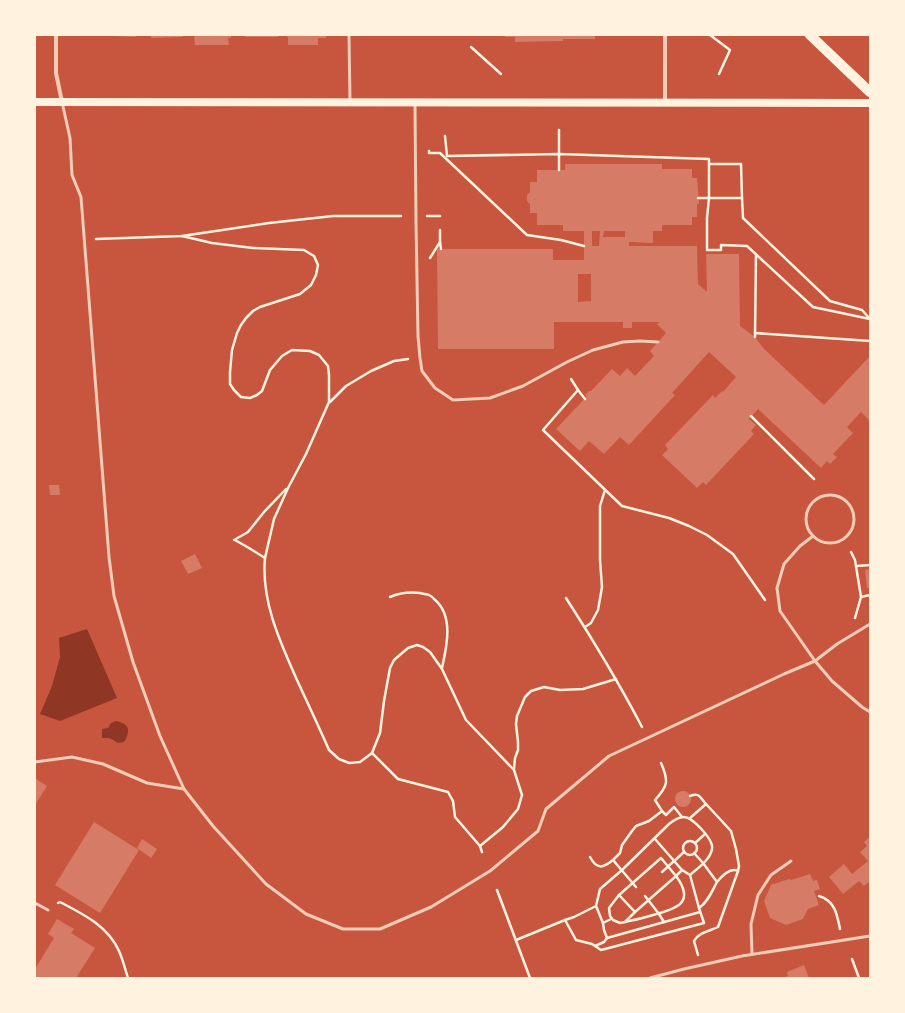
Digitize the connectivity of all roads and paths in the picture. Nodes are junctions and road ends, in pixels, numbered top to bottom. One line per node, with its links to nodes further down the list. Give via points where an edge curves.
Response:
1 (56, 35): 11 (street, via 56,73)
2 (349, 35): 12 (lane)
3 (665, 35): 14 (street)
4 (710, 35): 8 (path, via 730,50)
5 (810, 35): 9 (main road)
6 (471, 47): 7 (path)
7 (501, 74)
8 (719, 74)
9 (870, 92)
10 (35, 102): 11 (main road)
11 (62, 102): 12 (main road); 72 (lane, via 70,138 72,175 81,197 114,596 133,662 160,736)
12 (350, 102): 13 (main road)
13 (416, 102): 14 (main road); 41 (lane)
14 (665, 102): 15 (main road)
15 (870, 102)
16 (559, 130): 19 (path)
17 (445, 136): 19 (path, via 447,156)
18 (429, 148): 32 (path, via 429,153 440,153 527,235)
19 (559, 154): 20 (path, via 709,160); 21 (path)
20 (709, 164): 23 (path); 24 (path, via 741,164)
21 (559, 170)
22 (698, 198): 23 (path)
23 (709, 198): 24 (path); 34 (path, via 707,250 721,250 721,245 747,246)
24 (742, 198): 36 (path, via 743,218 830,301 862,310)
25 (401, 216): 29 (path, via 332,216)
26 (427, 216): 27 (path)
27 (440, 216)
28 (440, 230): 31 (path)
29 (182, 236): 30 (path); 45 (path, via 253,248 304,250 314,256 318,265 311,285 300,294 260,307 246,318 237,333 232,350 230,384 242,397 250,398 262,391 270,370 282,356 292,350 310,351 319,355 328,366)
30 (95, 239)
31 (440, 242): 33 (path); 35 (path)
32 (584, 246)
33 (441, 249)
34 (756, 254): 36 (path, via 813,307); 37 (path)
35 (429, 259)
36 (870, 319)
37 (755, 333): 38 (path); 39 (path)
38 (755, 338)
39 (870, 341)
40 (658, 342): 41 (lane, via 623,342 593,350 523,386 490,398 453,400 435,388 422,371)
41 (420, 358): 45 (path, via 394,361 371,371 346,386)
42 (571, 379): 43 (path)
43 (578, 390): 44 (path); 49 (path, via 543,430)
44 (585, 399)
45 (329, 402): 48 (path)
46 (751, 416): 47 (path)
47 (814, 479)
48 (288, 488): 52 (path, via 274,519); 52 (path, via 248,532 234,540)
49 (606, 490): 59 (path, via 622,506 669,518 707,535 733,554); 62 (path, via 600,506 602,587 598,610 591,623)
50 (813, 536): 50 (lane, via 827,543 848,535 854,521 850,506 838,496 822,496 815,500 806,513 808,529); 63 (lane, via 784,564 776,588 780,611)
51 (851, 552): 54 (path)
52 (265, 558): 68 (path, via 266,590 271,616 329,750 339,760 349,763 360,762)
53 (870, 565): 54 (path)
54 (856, 566): 57 (path)
55 (870, 594): 57 (path)
56 (390, 597): 64 (path, via 416,592 429,595 440,604 446,616 448,630)
57 (861, 597): 60 (path)
58 (566, 598): 62 (path)
59 (767, 602)
60 (855, 618)
61 (870, 624): 63 (lane)
62 (585, 627): 65 (path)
63 (815, 661): 66 (lane, via 832,681); 72 (lane, via 609,756 546,809 538,831 490,870 432,907 380,929 343,929 306,914 266,884 213,826)
64 (442, 669): 68 (path, via 430,652 417,645 408,648 394,660 390,668 380,733); 71 (path, via 466,720)
65 (616, 679): 67 (path); 71 (path, via 583,689 560,690 544,687 531,691 525,697 517,716 518,750)
66 (870, 712)
67 (646, 733)
68 (372, 752): 81 (path, via 398,779 448,792 453,801 454,817)
69 (35, 762): 72 (lane, via 72,757 103,764 147,783)
70 (661, 763): 75 (path, via 666,782 655,800)
71 (514, 770): 81 (path, via 522,794 518,809 503,827)
72 (184, 789)
73 (690, 796): 74 (path, via 696,794)
74 (706, 804): 77 (path); 93 (path, via 731,831)
75 (662, 811): 76 (path, via 666,815 674,807); 86 (path, via 636,826 622,845 620,854)
76 (682, 817): 77 (path); 79 (path, via 676,819)
77 (690, 818): 78 (path)
78 (705, 834): 80 (path); 89 (path, via 710,839 712,850)
79 (655, 839): 87 (path); 91 (path)
80 (695, 843): 83 (path, via 686,842 683,846); 84 (path, via 697,848)
81 (480, 846): 82 (path)
82 (482, 852)
83 (684, 852): 84 (path); 87 (path)
84 (694, 853): 89 (path)
85 (590, 857): 86 (path, via 596,866 605,866)
86 (613, 860): 91 (path)
87 (674, 861): 90 (path); 92 (path)
88 (791, 861): 122 (lane, via 771,875 758,895 751,924)
89 (703, 863): 95 (path); 98 (path)
90 (668, 866): 94 (path); 96 (path); 97 (path, via 661,858)
91 (622, 870): 97 (path); 106 (path, via 600,889)
92 (682, 870): 95 (path); 96 (path)
93 (738, 871): 98 (path, via 729,870); 124 (path, via 718,927 700,935 694,941)
94 (662, 872)
95 (690, 875): 107 (path)
96 (676, 876): 104 (path); 111 (path, via 684,891 682,902 677,907)
97 (633, 882): 99 (path); 101 (path)
98 (717, 882): 107 (path, via 709,898)
99 (636, 887)
100 (497, 890): 120 (path)
101 (619, 895): 109 (path); 112 (path, via 609,908)
102 (645, 896): 104 (path)
103 (818, 896): 117 (path, via 825,898 833,906)
104 (649, 901): 109 (path); 111 (path)
105 (35, 903): 108 (lane)
106 (596, 906): 113 (path); 116 (path)
107 (699, 908): 110 (path)
108 (48, 910): 125 (path, via 60,902 83,914 106,931 119,950)
109 (635, 912): 114 (path)
110 (700, 912): 115 (path); 121 (path, via 704,923 601,950)
111 (659, 914): 114 (path); 115 (path)
112 (611, 919): 114 (path); 116 (path)
113 (565, 920): 120 (path); 121 (path, via 576,940)
114 (625, 922)
115 (664, 922): 119 (path)
116 (603, 923): 119 (path)
117 (840, 930)
118 (870, 936): 122 (lane)
119 (607, 938): 121 (path)
120 (516, 940): 126 (path)
121 (595, 946)
122 (752, 954): 124 (lane)
123 (852, 959): 128 (path)
124 (701, 965): 127 (lane)
125 (128, 978)
126 (530, 978)
127 (650, 978)
128 (859, 978)

